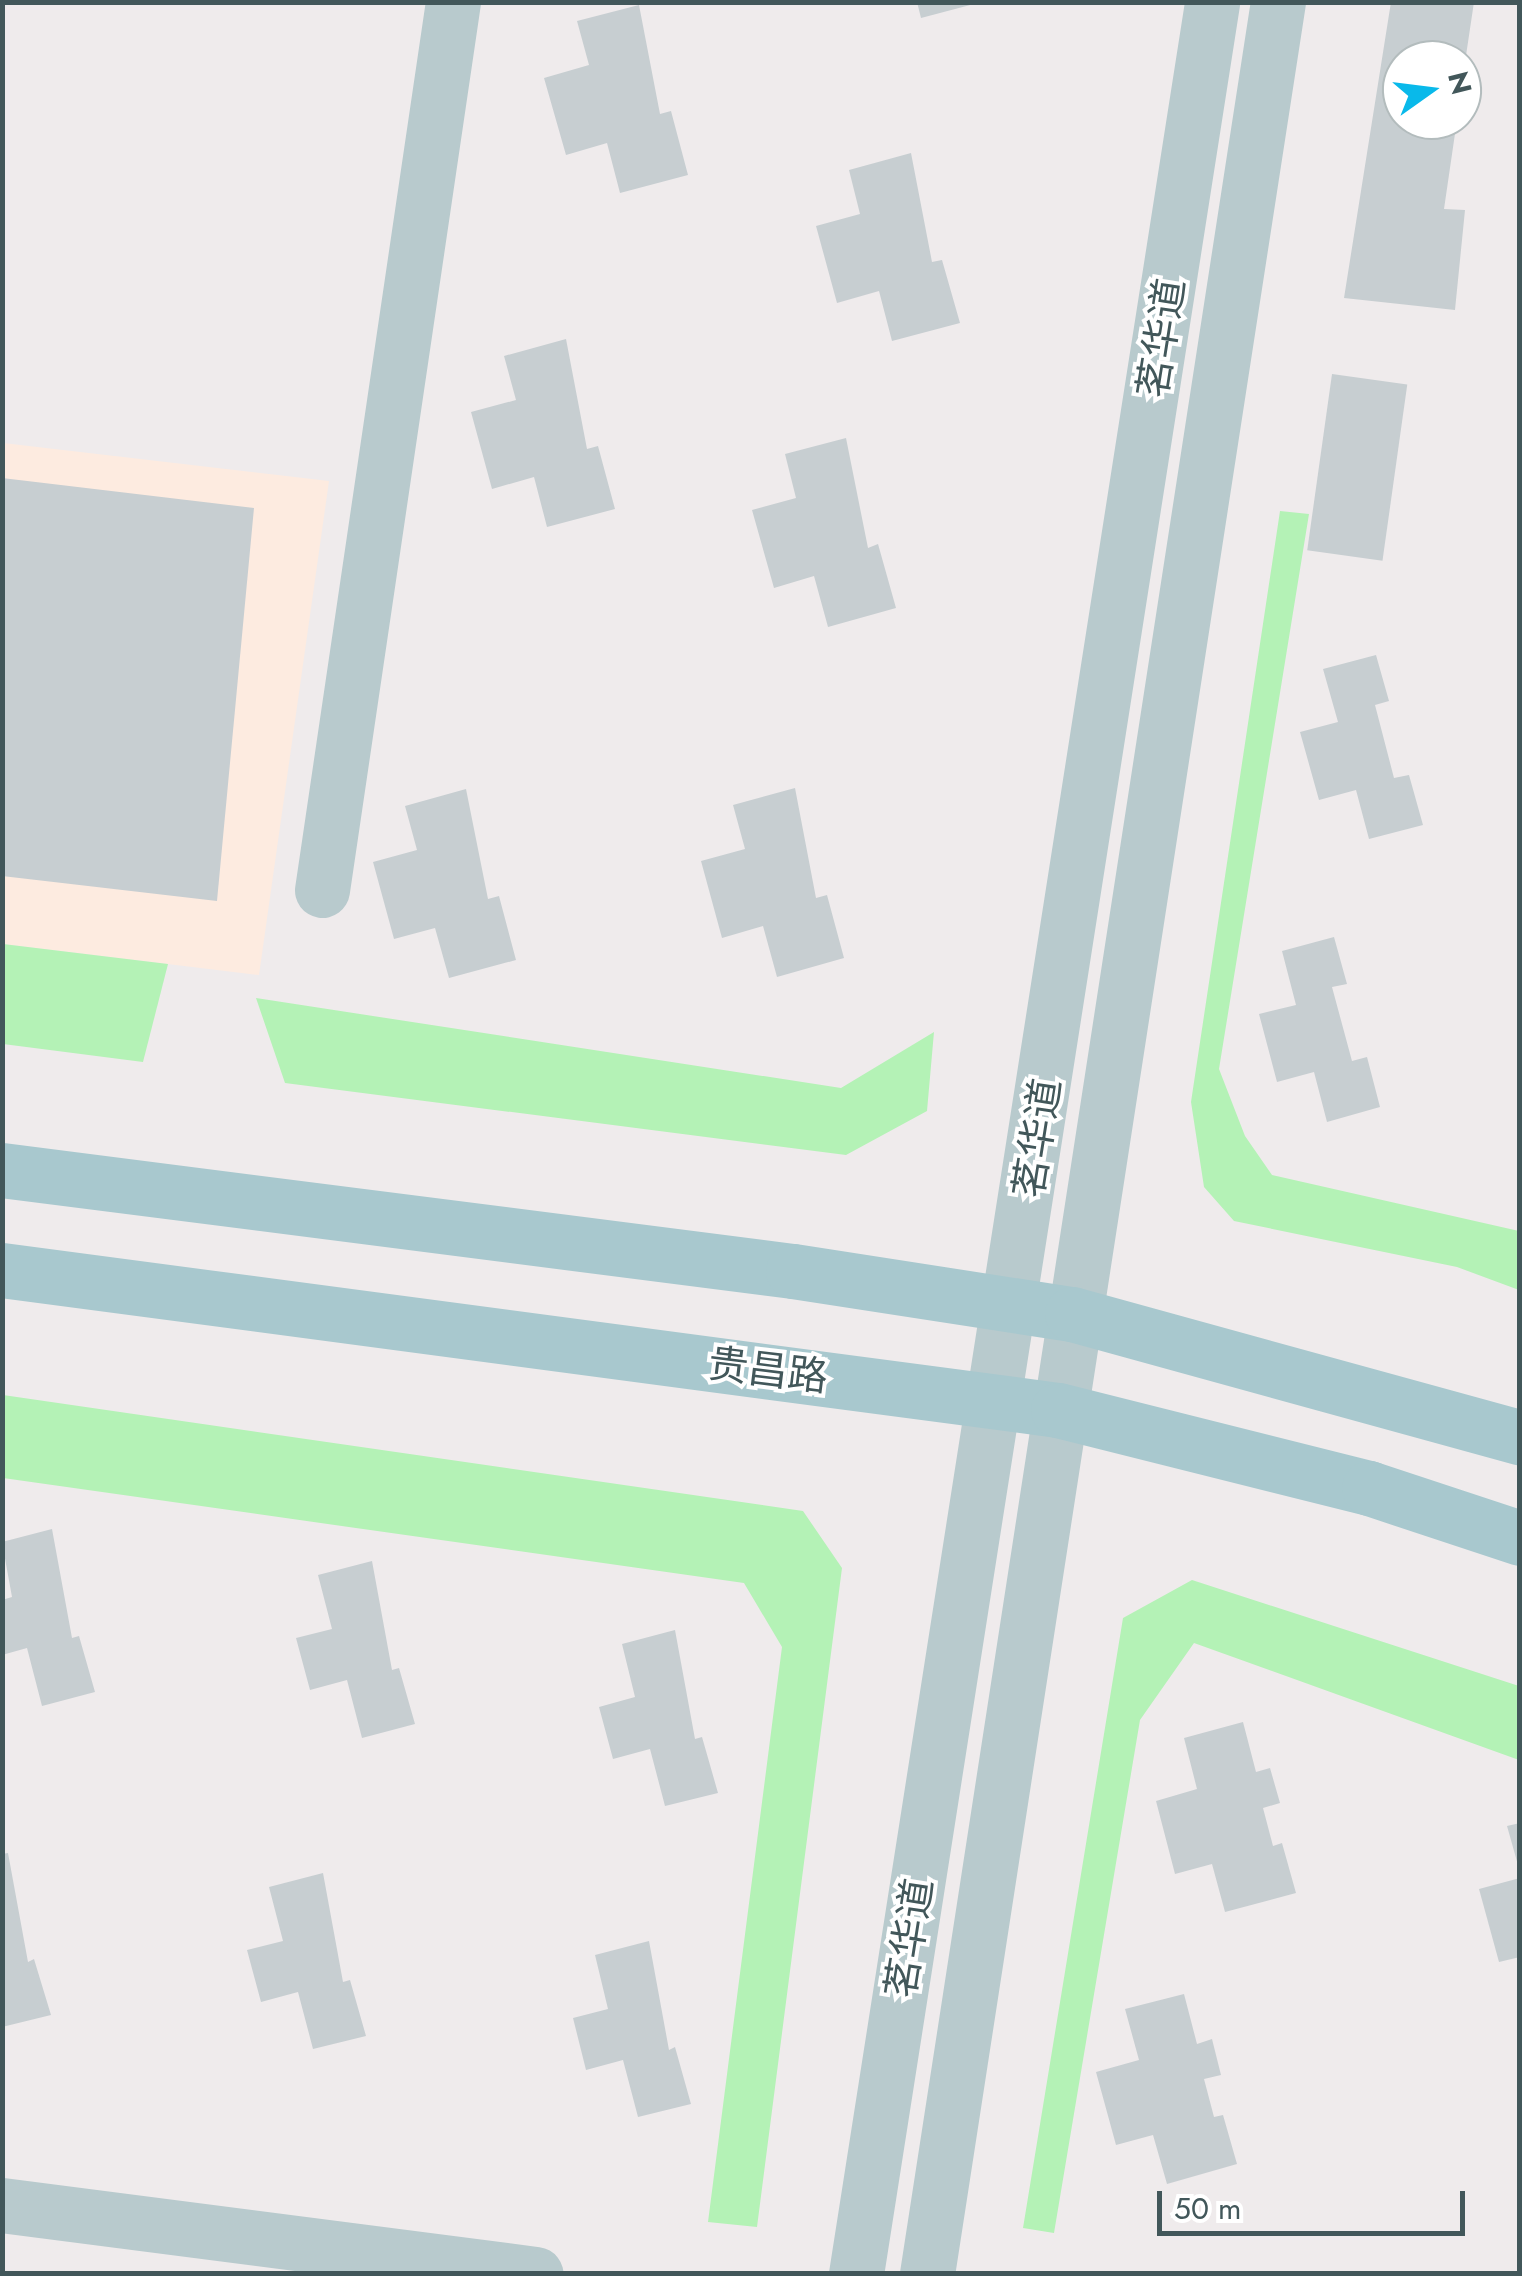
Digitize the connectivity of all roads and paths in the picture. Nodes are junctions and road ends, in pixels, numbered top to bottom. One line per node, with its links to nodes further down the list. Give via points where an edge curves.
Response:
1 (453, 2): 4 (street)
2 (1212, 2): 7 (street, 茗华道)
3 (1278, 2): 8 (street, 茗华道)
4 (322, 890)
5 (2, 1170): 7 (main road)
6 (2, 1270): 9 (main road, 贵昌路)
7 (1012, 1305): 8 (main road); 9 (street, 茗华道)
8 (1072, 1314): 10 (street, 茗华道); 11 (main road)
9 (996, 1399): 10 (main road, 贵昌路); 16 (street, 茗华道)
10 (1058, 1410): 12 (main road, 贵昌路, via 1369,1488); 17 (street, 茗华道)
11 (1520, 1438)
12 (1520, 1538)
13 (2, 2205): 14 (street)
14 (414, 2266): 15 (street)
15 (536, 2274)
16 (856, 2274)
17 (927, 2274)

